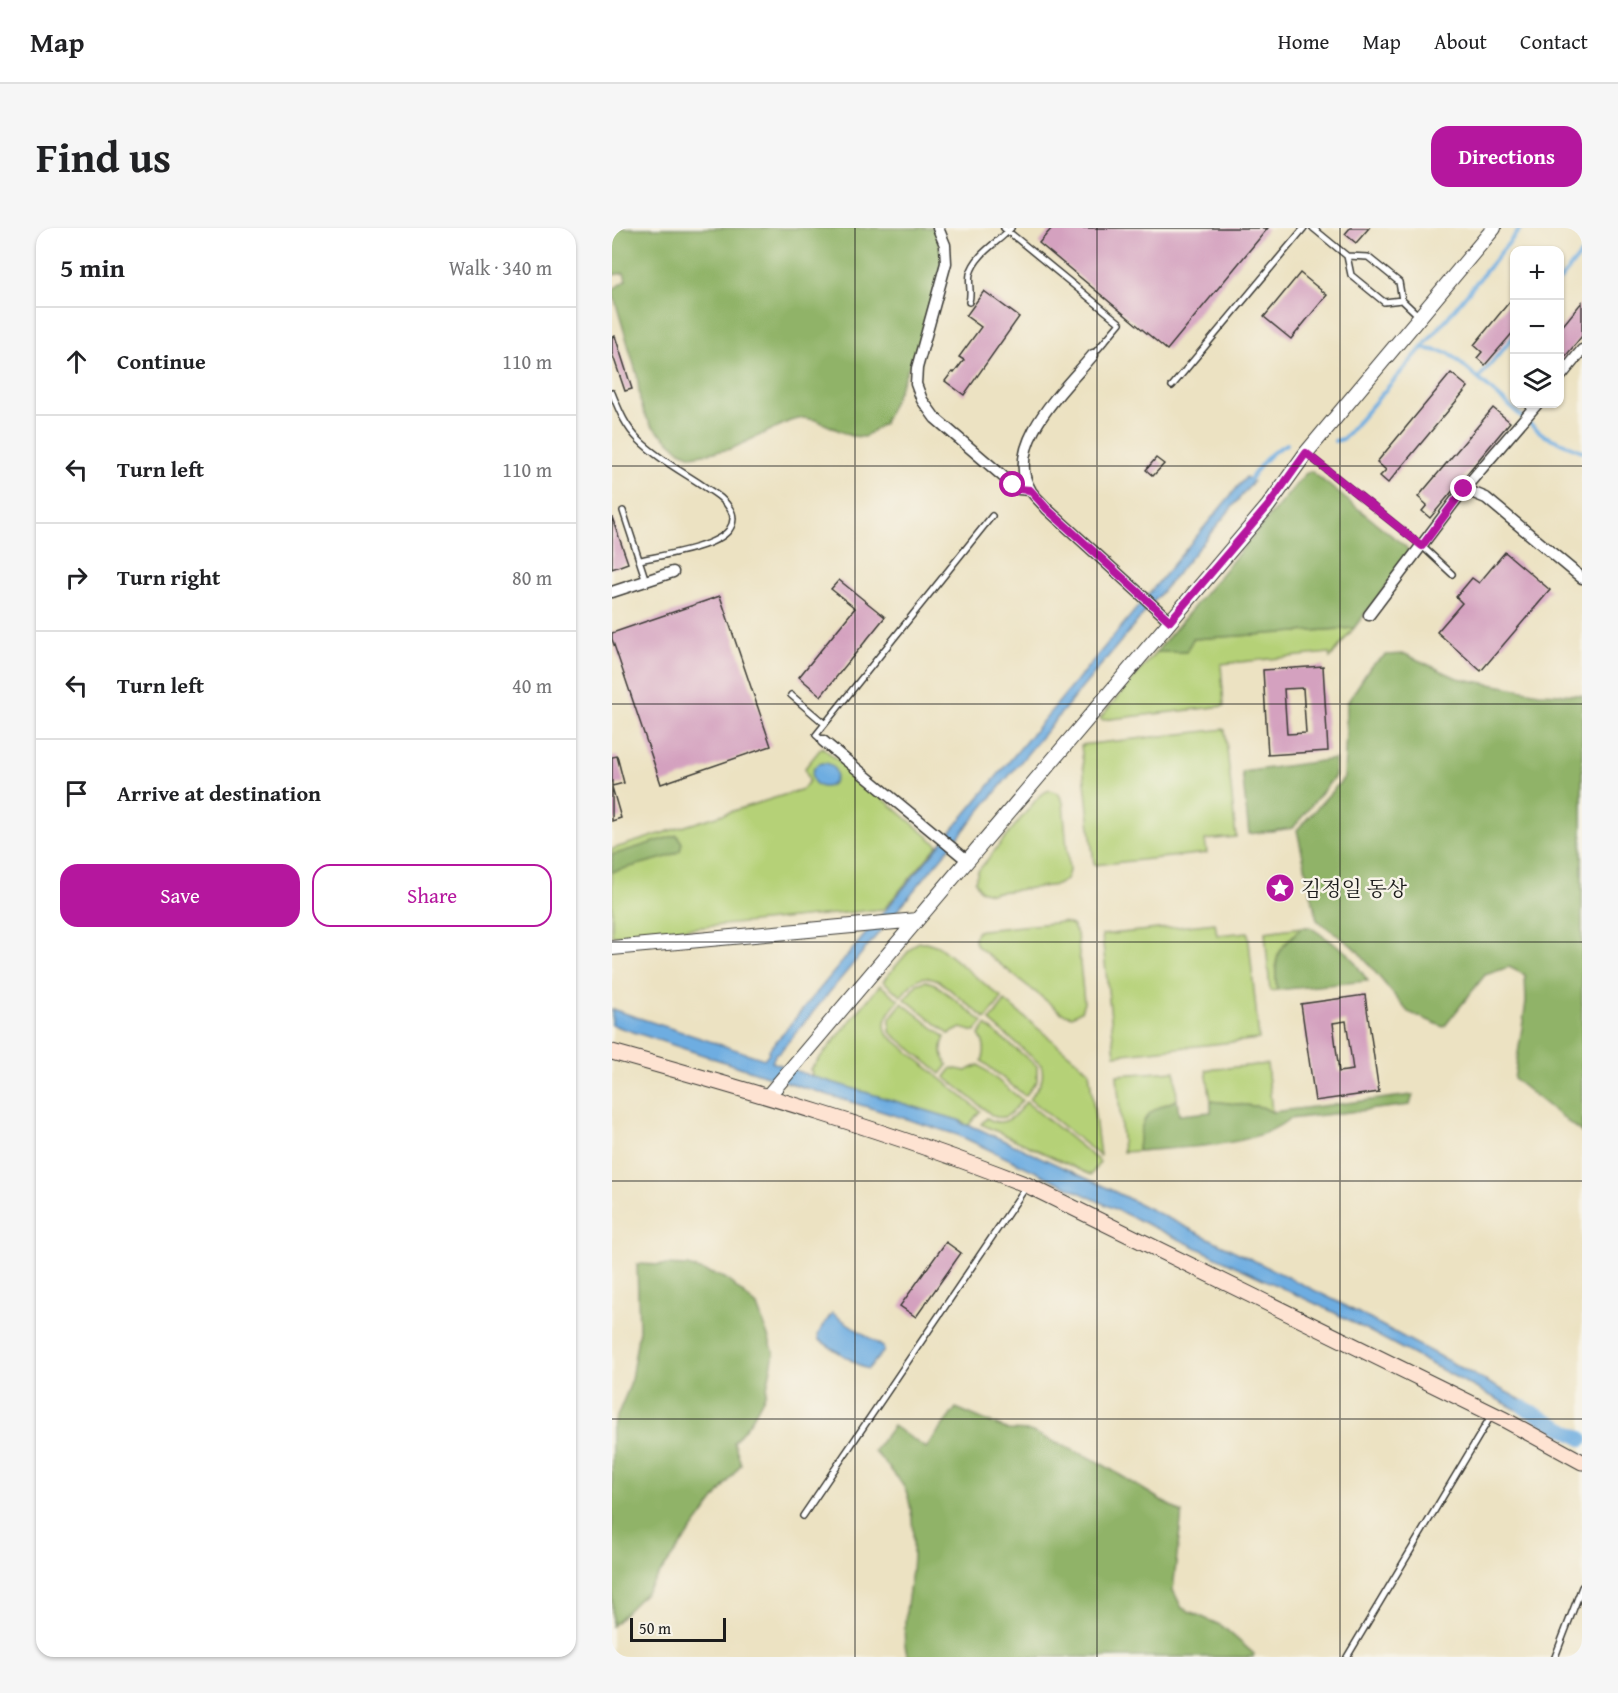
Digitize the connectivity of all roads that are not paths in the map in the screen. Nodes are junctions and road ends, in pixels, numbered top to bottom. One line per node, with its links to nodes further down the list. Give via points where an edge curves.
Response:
1 (938, 228): 18 (street, via 945,245 946,263 916,384 935,418 1013,485)
2 (1304, 228): 13 (lane)
3 (1313, 228): 6 (lane)
4 (1494, 228): 9 (street)
5 (1008, 229): 8 (lane, via 971,270); 11 (lane, via 1120,324)
6 (1347, 256): 7 (lane, via 1368,257 1392,276 1399,282); 7 (lane, via 1352,275 1384,302)
7 (1402, 300): 9 (lane)
8 (969, 302)
9 (1420, 317): 16 (street)
10 (1582, 350): 12 (street)
11 (1093, 355): 18 (street, via 1029,435 1025,473)
12 (1564, 372)
13 (1172, 386)
14 (612, 393): 22 (lane, via 622,418 638,439 721,498 734,523 718,539)
15 (1534, 408): 17 (street)
16 (1306, 453): 21 (lane); 29 (street, via 1268,506)
17 (1464, 489): 21 (street); 25 (street, via 1486,498)
18 (1030, 490): 29 (street)
19 (622, 511): 22 (lane)
20 (992, 516): 31 (lane)
21 (1422, 546): 24 (lane); 28 (street)
22 (640, 560): 26 (lane)
23 (673, 572): 26 (street)
24 (1452, 574)
25 (1582, 578)
26 (646, 580): 27 (street)
27 (612, 592)
28 (1369, 615)
29 (1170, 621): 33 (street)
30 (790, 695): 31 (lane)
31 (825, 724): 32 (lane, via 816,735)
32 (823, 741): 33 (street)
33 (968, 861): 34 (street)
34 (917, 920): 35 (street); 37 (street)
35 (612, 948)
36 (612, 1052): 37 (main road)
37 (768, 1096): 38 (main road)
38 (1027, 1185): 39 (main road); 41 (lane)
39 (1492, 1414): 40 (main road); 43 (lane)
40 (1582, 1462)
41 (803, 1516)
42 (1582, 1587): 44 (lane)
43 (1347, 1657)
44 (1555, 1657)

